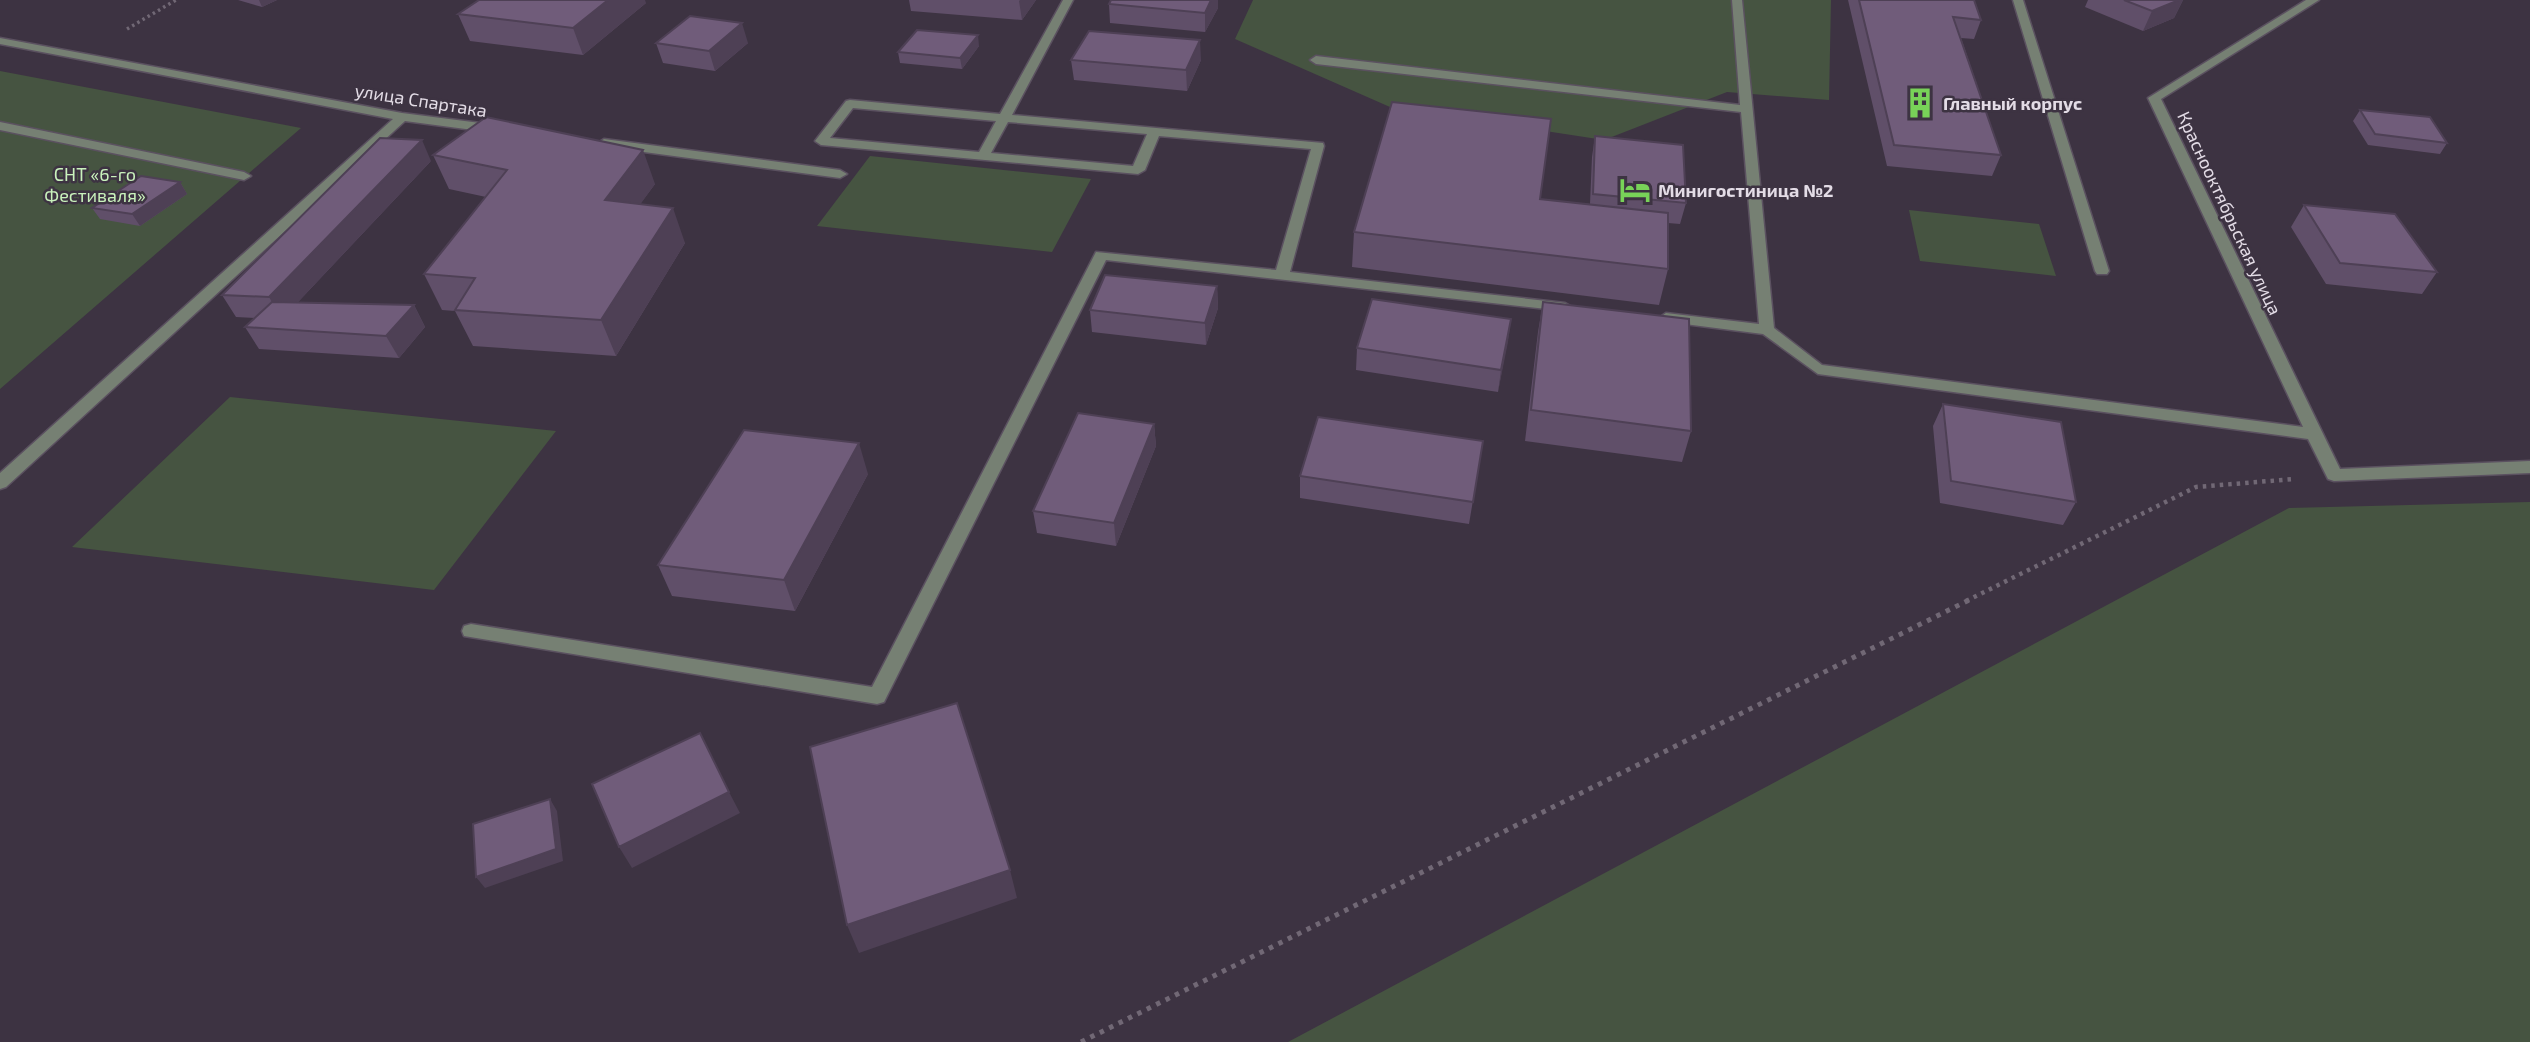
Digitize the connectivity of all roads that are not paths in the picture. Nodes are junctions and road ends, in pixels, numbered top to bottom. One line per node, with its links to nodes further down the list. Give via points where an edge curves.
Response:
1 (1068, 0): 9 (street)
2 (1737, 0): 7 (street)
3 (2018, 0): 17 (street)
4 (2314, 0): 22 (street, Краснооктябрьская улица, via 2154,98)
5 (0, 41): 8 (street, улица Спартака)
6 (1316, 60): 7 (street)
7 (1747, 109): 21 (street)
8 (402, 117): 11 (street, улица Спартака); 24 (street)
9 (1003, 118): 12 (street); 14 (street); 14 (street, via 850,104 821,141)
10 (0, 126): 16 (street)
11 (512, 131)
12 (1155, 131): 14 (street, via 1138,170); 18 (street, via 1318,146)
13 (594, 142): 15 (street)
14 (982, 156)
15 (840, 174)
16 (244, 176)
17 (2102, 271)
18 (1282, 275): 19 (street); 25 (street, via 1101,255 877,696)
19 (1587, 309)
20 (1656, 317): 21 (street)
21 (1767, 330): 22 (street, via 1818,369)
22 (2314, 434): 23 (street, Краснооктябрьская улица, via 2333,475)
23 (2530, 467)
24 (0, 483)
25 (471, 631)

